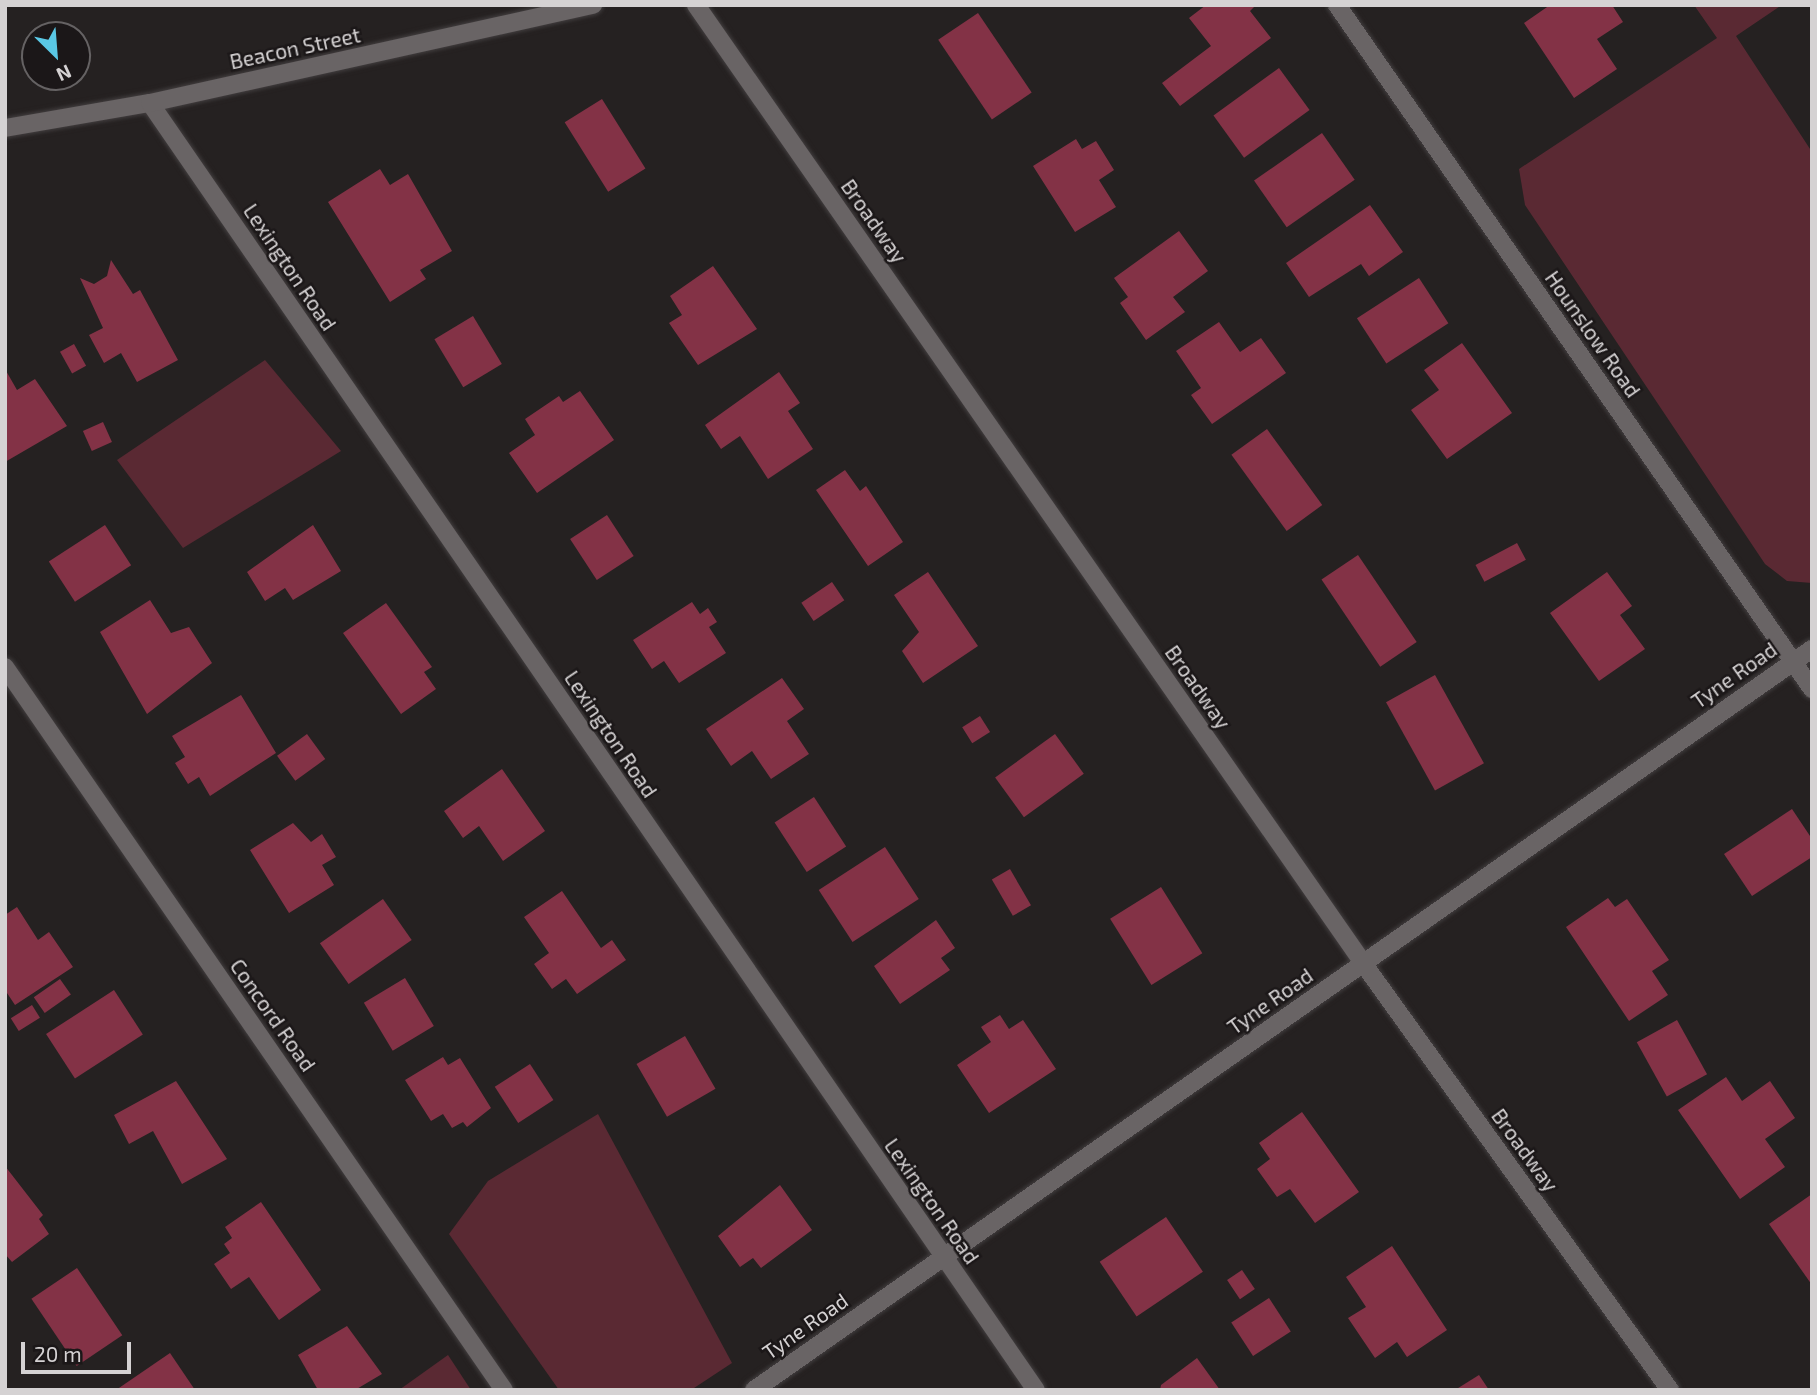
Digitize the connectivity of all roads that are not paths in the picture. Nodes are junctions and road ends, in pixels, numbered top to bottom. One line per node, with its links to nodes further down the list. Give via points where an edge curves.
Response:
1 (593, 5): 4 (street, Beacon Street)
2 (696, 5): 10 (street, Broadway)
3 (1337, 5): 7 (street, Hounslow Road)
4 (150, 103): 5 (street, Beacon Street); 11 (street, Lexington Road)
5 (5, 128)
6 (1812, 649): 7 (street, Tyne Road)
7 (1793, 662): 9 (street, Hounslow Road); 10 (street, Tyne Road)
8 (5, 667): 12 (street, Concord Road)
9 (1812, 689)
10 (1363, 963): 11 (street, Tyne Road); 15 (street, Broadway)
11 (942, 1256): 13 (street, Tyne Road); 14 (street, Lexington Road)
12 (504, 1390)
13 (754, 1390)
14 (1036, 1390)
15 (1670, 1390)

